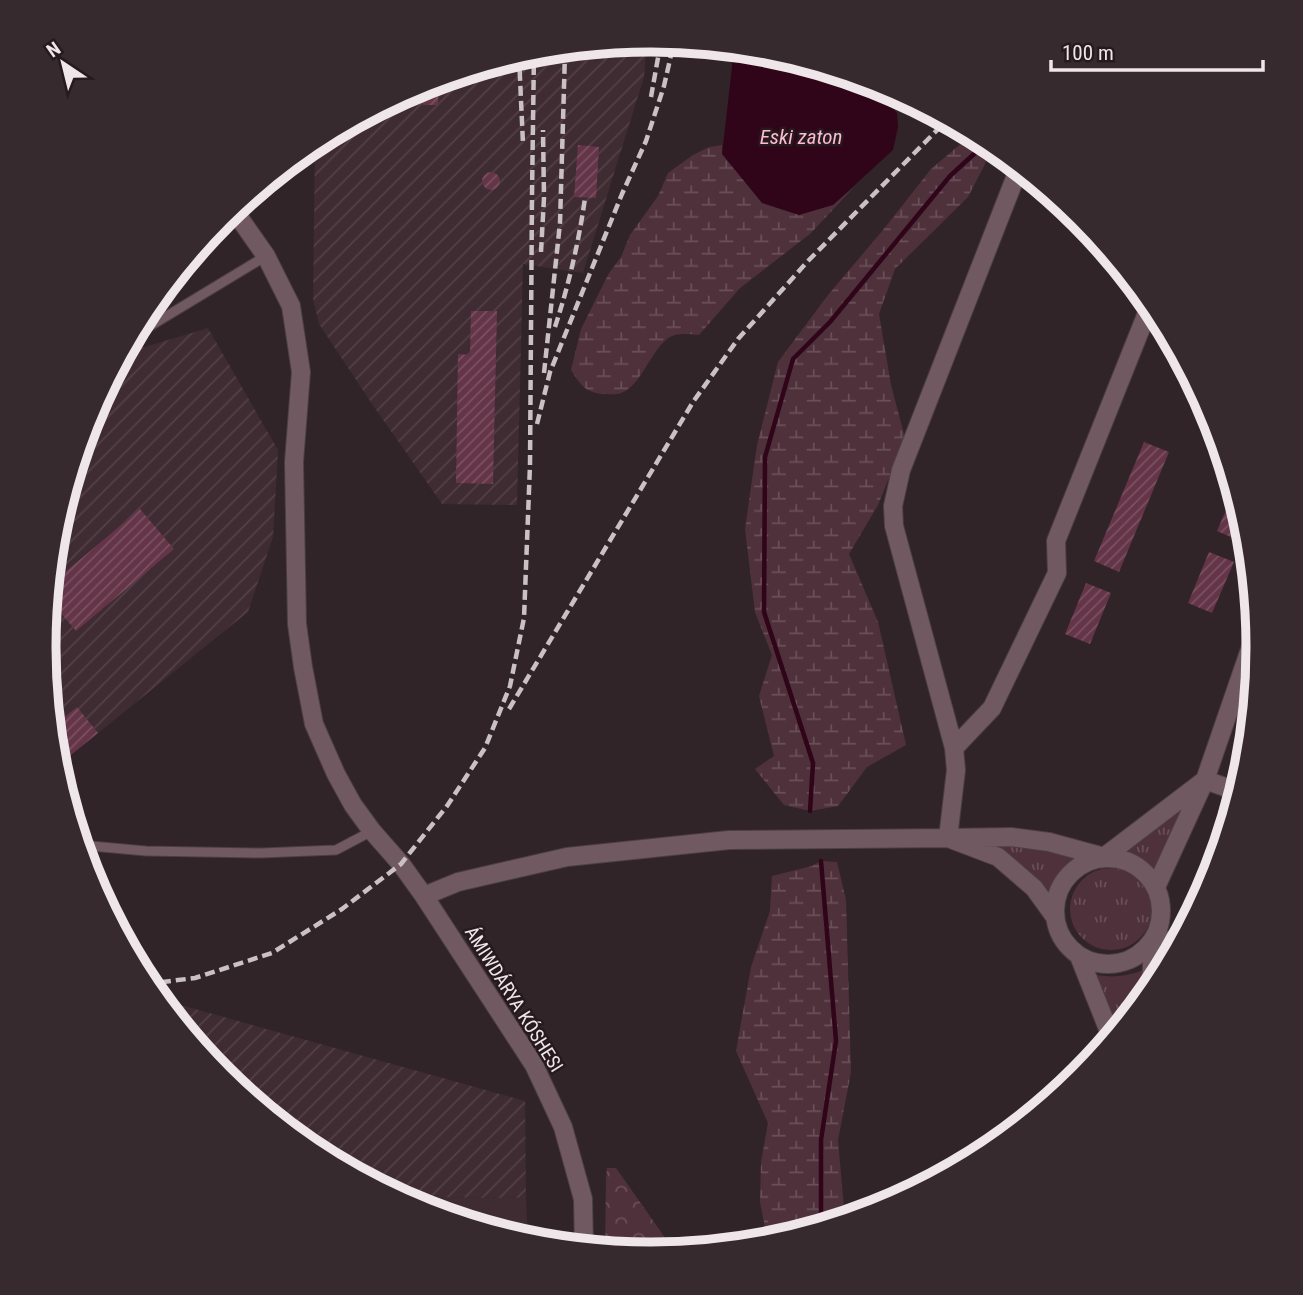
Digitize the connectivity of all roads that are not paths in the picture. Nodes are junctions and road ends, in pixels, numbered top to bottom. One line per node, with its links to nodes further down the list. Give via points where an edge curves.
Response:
1 (1016, 176): 7 (street, via 901,470 893,506 894,526)
2 (240, 219): 3 (street, ÁMIWDÁRYA KÓSHESI)
3 (266, 256): 5 (lane); 10 (street, ÁMIWDÁRYA KÓSHESI, via 291,306 301,372 294,462 297,624 303,667 314,724 336,775)
4 (1146, 316): 7 (street, via 1056,541 1057,573 992,708)
5 (152, 325)
6 (1246, 662): 8 (street)
7 (954, 748): 11 (street)
8 (1205, 780): 9 (street); 13 (street); 14 (street)
9 (1229, 788)
10 (372, 831): 12 (lane, via 336,850 261,853); 15 (street, ÁMIWDÁRYA KÓSHESI)
11 (948, 838): 13 (street, via 1010,837); 15 (street, via 729,840 567,857 458,882); 16 (street, via 998,856 1034,888)
12 (91, 846)
13 (1104, 857): 14 (street, via 1134,864); 16 (street, via 1087,862 1067,878 1056,900)
14 (1156, 887): 17 (street, via 1161,914)
15 (424, 896): 22 (street, ÁMIWDÁRYA KÓSHESI, via 534,1065 563,1127 583,1199)
16 (1055, 917): 19 (street, via 1059,933)
17 (1153, 940): 18 (street); 19 (street, via 1142,953 1111,965); 20 (street)
18 (1169, 941)
19 (1079, 956): 21 (street)
20 (1152, 969)
21 (1108, 1029)
22 (584, 1238)

